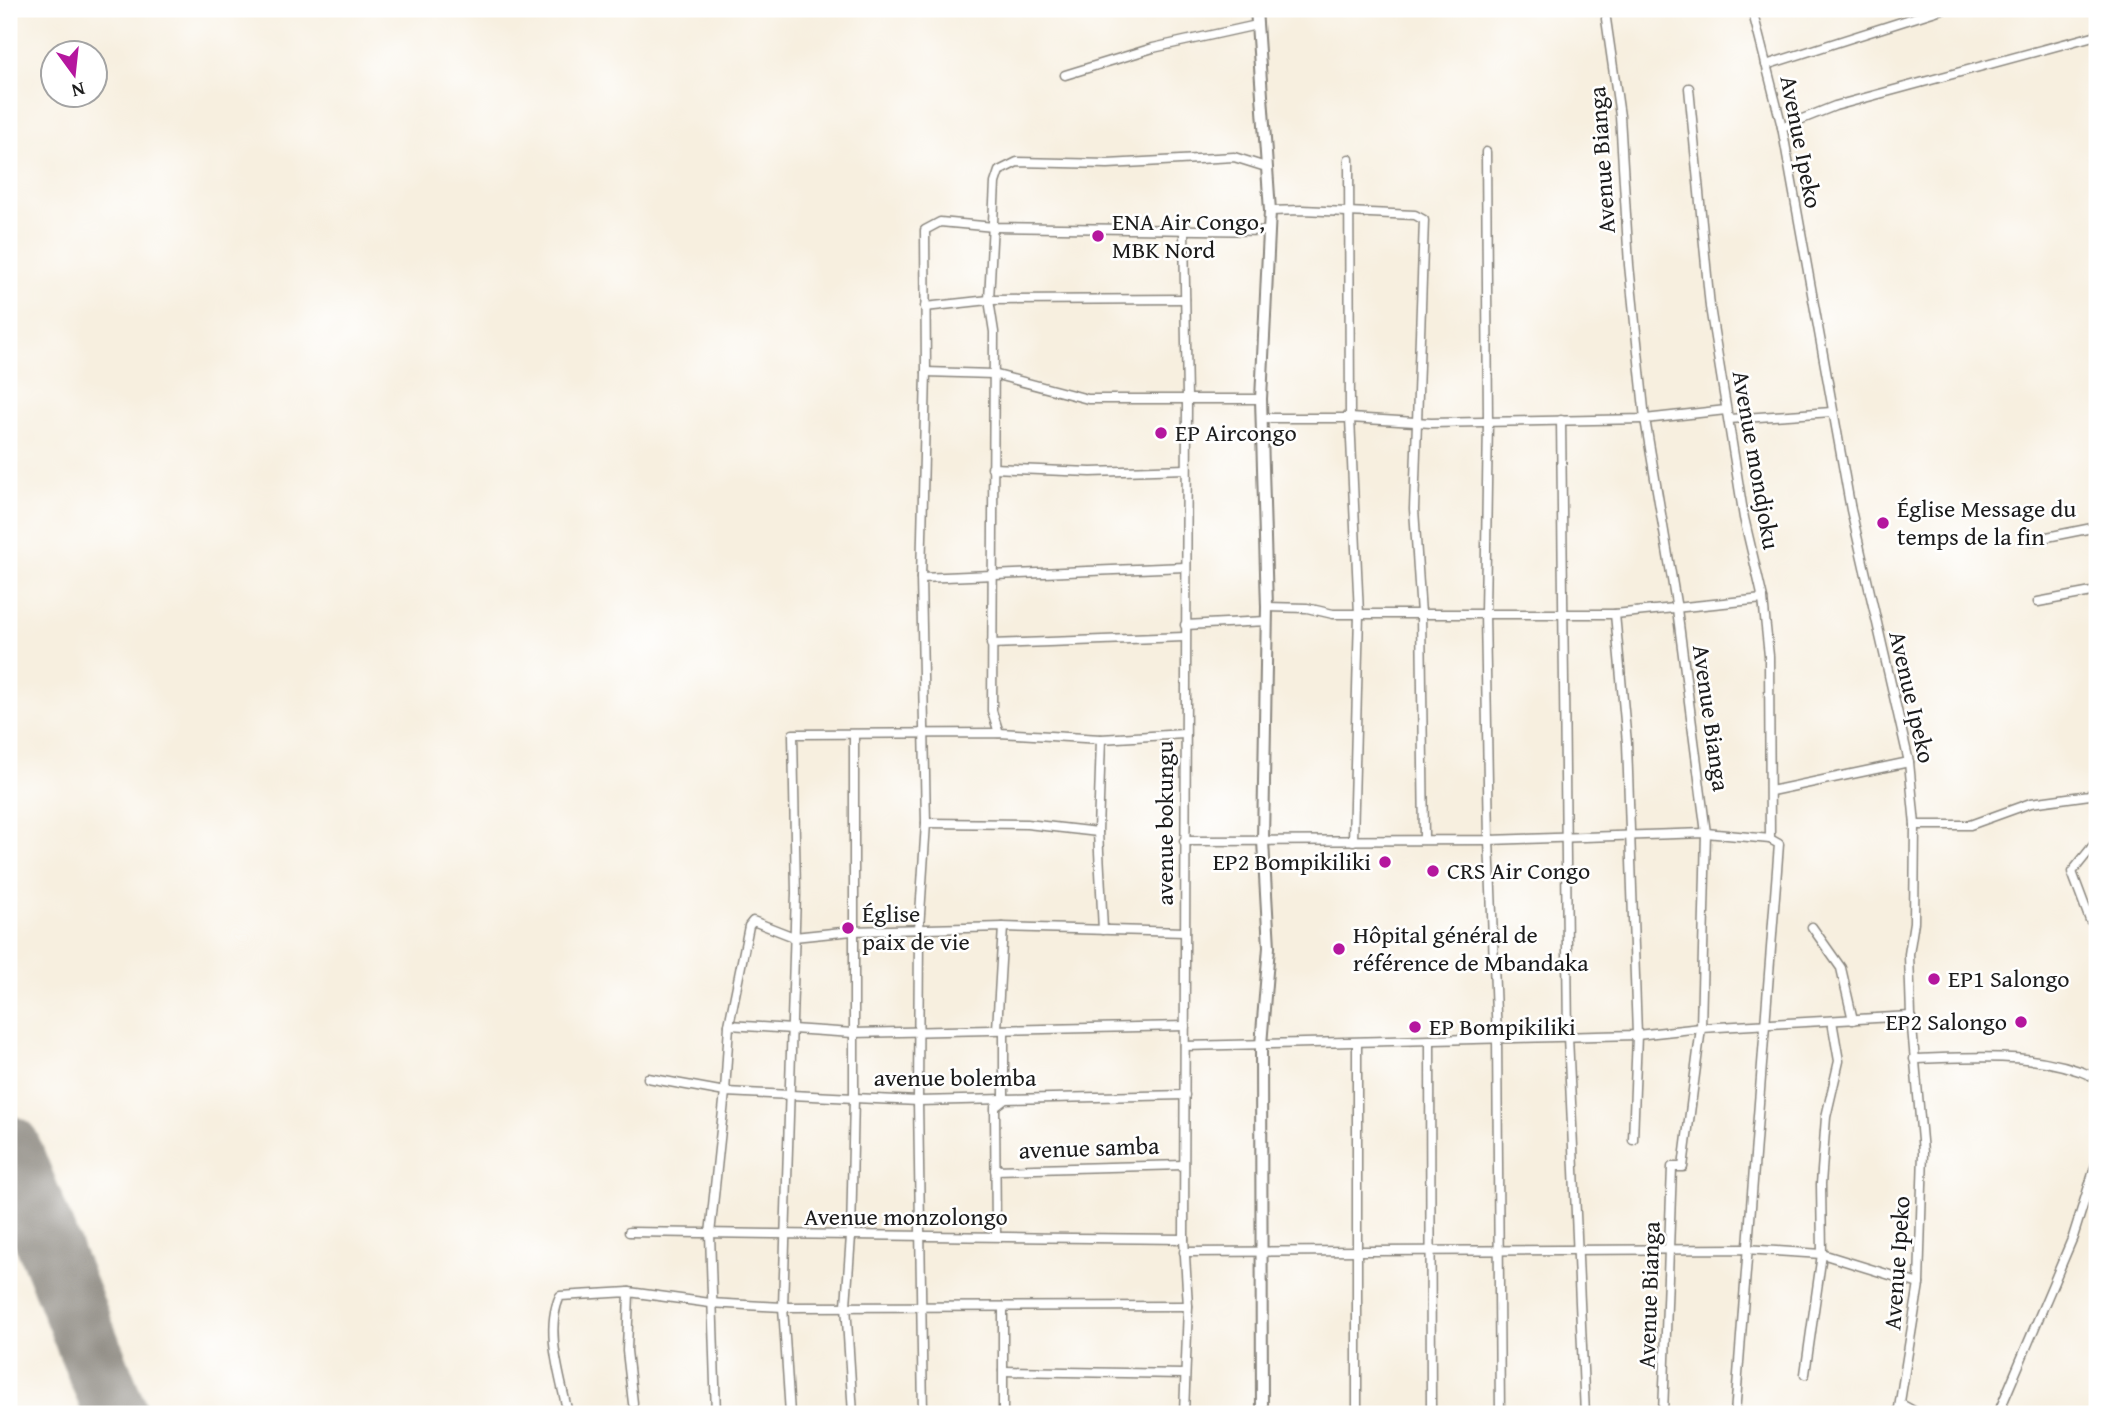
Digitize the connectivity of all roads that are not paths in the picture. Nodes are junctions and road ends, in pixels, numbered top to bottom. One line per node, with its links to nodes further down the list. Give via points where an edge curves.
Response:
1 (1256, 9): 5 (street)
2 (1752, 9): 7 (street, Avenue Ipeko)
3 (1942, 9): 7 (street)
4 (1606, 19): 30 (street, Avenue Bianga, via 1620,116)
5 (1257, 25): 8 (street, via 1153,48); 13 (street)
6 (2097, 35): 10 (street, via 1835,107)
7 (1766, 65): 10 (street, Avenue Ipeko)
8 (1065, 75)
9 (1689, 88): 26 (street, Avenue mondjoku, via 1710,307)
10 (1782, 127): 27 (street, Avenue Ipeko)
11 (1486, 152): 34 (street)
12 (1349, 159): 15 (street)
13 (1266, 167): 14 (street); 16 (street, via 1234,158 1108,164 1017,162 1005,166 995,183)
14 (1270, 211): 15 (street); 18 (street)
15 (1350, 212): 29 (street); 33 (street, via 1415,215 1424,220)
16 (994, 227): 17 (street); 20 (street); 21 (street, via 940,222 925,230)
17 (1184, 231): 18 (street); 19 (street, avenue bokungu)
18 (1269, 231): 25 (street)
19 (1185, 299): 20 (street); 24 (street, avenue bokungu)
20 (989, 300): 21 (street); 23 (street)
21 (925, 307): 22 (street)
22 (926, 372): 23 (street); 41 (street)
23 (993, 374): 24 (street, via 1088,399); 35 (street)
24 (1187, 398): 25 (street); 36 (street, avenue bokungu)
25 (1261, 399): 28 (street)
26 (1726, 410): 30 (street); 31 (street, Avenue mondjoku)
27 (1832, 412): 31 (street); 61 (street, Avenue Ipeko)
28 (1263, 418): 29 (street); 45 (street)
29 (1350, 418): 33 (street); 48 (street)
30 (1645, 419): 32 (street); 46 (street, Avenue Bianga)
31 (1729, 419): 43 (street, Avenue mondjoku, via 1744,518)
32 (1561, 420): 34 (street); 51 (street)
33 (1418, 421): 34 (street); 49 (street, via 1413,509)
34 (1488, 421): 47 (street)
35 (992, 468): 36 (street); 40 (street)
36 (1186, 469): 39 (street, avenue bokungu)
37 (2097, 527): 38 (street)
38 (2032, 540)
39 (1185, 567): 40 (street); 53 (street, avenue bokungu)
40 (992, 574): 41 (street); 55 (street)
41 (921, 578): 56 (street)
42 (2097, 590): 44 (street)
43 (1763, 599): 46 (street); 62 (street, Avenue mondjoku, via 1771,705)
44 (2038, 602)
45 (1267, 607): 48 (street); 52 (street)
46 (1677, 609): 50 (street); 67 (street, Avenue Bianga)
47 (1485, 613): 49 (street); 51 (street); 72 (street)
48 (1359, 614): 49 (street); 74 (street)
49 (1421, 614): 70 (street)
50 (1615, 614): 51 (street); 69 (street, via 1627,743)
51 (1564, 615): 68 (street)
52 (1267, 621): 53 (street); 76 (street)
53 (1185, 625): 54 (street, avenue bokungu)
54 (1184, 638): 55 (street); 58 (street, avenue bokungu)
55 (991, 644): 57 (street, via 992,711)
56 (926, 733): 57 (street); 59 (street); 64 (street)
57 (999, 733): 60 (street)
58 (1184, 734): 60 (street); 73 (street, avenue bokungu)
59 (854, 735): 82 (street); 84 (street, via 793,734)
60 (1101, 739): 66 (street)
61 (1909, 762): 62 (street); 65 (street, Avenue Ipeko)
62 (1770, 792): 71 (street, Avenue mondjoku)
63 (2097, 794): 65 (street, via 2031,803 1970,825)
64 (926, 823): 66 (street, via 1027,824); 80 (street)
65 (1914, 825): 85 (street, Avenue Ipeko)
66 (1098, 832): 81 (street)
67 (1706, 833): 69 (street); 71 (street); 91 (street, Avenue Bianga)
68 (1564, 836): 69 (street); 72 (street); 97 (street)
69 (1628, 836): 96 (street)
70 (1424, 838): 72 (street); 74 (street)
71 (1770, 839): 89 (street, Avenue mondjoku, via 1780,848)
72 (1489, 840): 98 (street)
73 (1184, 841): 76 (street); 83 (street, avenue bokungu)
74 (1353, 841): 76 (street)
75 (2097, 841): 77 (street, via 2073,872 2090,920)
76 (1263, 842): 101 (street, via 1269,947)
77 (2097, 920)
78 (1003, 927): 80 (street); 81 (street); 92 (street)
79 (1812, 927): 86 (street, via 1841,968)
80 (919, 929): 82 (street); 95 (street)
81 (1103, 930): 83 (street)
82 (852, 931): 84 (street); 94 (street)
83 (1185, 932): 90 (street, avenue bokungu)
84 (794, 937): 88 (street, via 757,920 750,923); 93 (street)
85 (1911, 1016): 86 (street); 103 (street, Avenue Ipeko)
86 (1853, 1020): 87 (street)
87 (1832, 1021): 89 (street); 131 (street, via 1839,1061 1826,1117)
88 (729, 1025): 93 (street); 106 (street)
89 (1765, 1025): 91 (street); 123 (street)
90 (1185, 1026): 92 (street); 102 (street, avenue bokungu)
91 (1701, 1028): 96 (street); 126 (street, Avenue Bianga, via 1683,1167 1672,1167)
92 (1000, 1030): 95 (street); 110 (street)
93 (792, 1031): 94 (street); 107 (street)
94 (853, 1033): 95 (street); 109 (street)
95 (919, 1033): 111 (street)
96 (1637, 1035): 97 (street); 112 (street)
97 (1568, 1036): 98 (street); 129 (street)
98 (1497, 1038): 100 (street); 125 (street)
99 (1357, 1043): 100 (street); 101 (street); 124 (street)
100 (1430, 1043): 130 (street)
101 (1261, 1045): 102 (street); 127 (street)
102 (1185, 1046): 108 (street, avenue bokungu)
103 (1914, 1059): 105 (street, via 2016,1056); 132 (street, Avenue Ipeko, via 1923,1152)
104 (648, 1078): 106 (street, avenue bolemba)
105 (2097, 1078)
106 (725, 1092): 107 (street, avenue bolemba); 117 (street)
107 (790, 1095): 109 (street, avenue bolemba); 120 (street)
108 (1185, 1095): 110 (street, avenue bolemba); 114 (street, avenue bokungu)
109 (854, 1097): 111 (street, avenue bolemba); 119 (street)
110 (1004, 1100): 111 (street, avenue bolemba); 115 (street, via 995,1107)
111 (918, 1101): 121 (street)
112 (1633, 1140)
113 (2097, 1161): 161 (street, via 2073,1237)
114 (1184, 1165): 115 (street, avenue samba); 122 (street, avenue bokungu)
115 (995, 1170): 118 (street)
116 (629, 1233): 117 (street, Avenue monzolongo)
117 (710, 1234): 120 (street, Avenue monzolongo); 134 (street)
118 (996, 1235): 121 (street, Avenue monzolongo); 122 (street, Avenue monzolongo)
119 (851, 1236): 120 (street, Avenue monzolongo); 121 (street, Avenue monzolongo); 135 (street)
120 (785, 1237): 137 (street)
121 (919, 1238): 138 (street)
122 (1184, 1239): 128 (street, avenue bokungu)
123 (1745, 1249): 126 (street); 131 (street); 158 (street)
124 (1357, 1250): 127 (street); 130 (street); 153 (street)
125 (1498, 1250): 129 (street); 130 (street); 155 (street)
126 (1672, 1250): 129 (street); 157 (street, Avenue Bianga)
127 (1260, 1251): 128 (street); 152 (street)
128 (1184, 1252): 136 (street, avenue bokungu)
129 (1576, 1252): 156 (street)
130 (1430, 1253): 154 (street)
131 (1822, 1254): 132 (street); 142 (street)
132 (1919, 1284): 144 (street, Avenue Ipeko)
133 (629, 1292): 134 (street); 143 (street, via 627,1351); 145 (street, via 560,1296 555,1308 556,1349)
134 (710, 1303): 137 (street); 146 (street)
135 (846, 1305): 137 (street); 138 (street); 148 (street)
136 (1188, 1306): 139 (street); 141 (street, avenue bokungu)
137 (783, 1307): 147 (street)
138 (923, 1307): 139 (street); 149 (street)
139 (1003, 1307): 140 (street)
140 (1003, 1371): 141 (street); 150 (street)
141 (1183, 1374): 151 (street, avenue bokungu)
142 (1805, 1374)
143 (633, 1403)
144 (1901, 1404): 159 (street, Avenue Ipeko); 160 (street)
145 (568, 1414)
146 (716, 1414)
147 (790, 1414)
148 (853, 1414)
149 (923, 1414)
150 (1003, 1414)
151 (1184, 1414)
152 (1262, 1414)
153 (1357, 1414)
154 (1431, 1414)
155 (1500, 1414)
156 (1586, 1414)
157 (1663, 1414)
158 (1735, 1414)
159 (1898, 1414)
160 (1919, 1414)
161 (1998, 1414)

